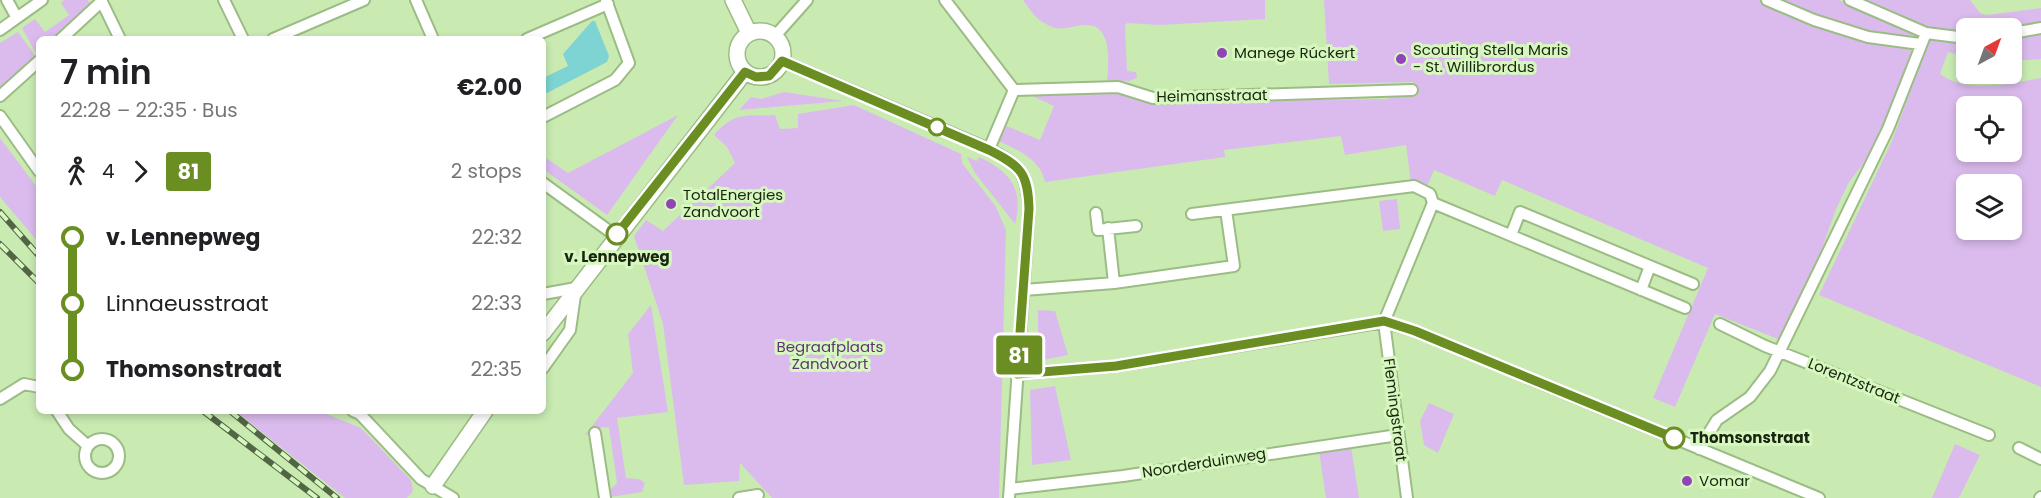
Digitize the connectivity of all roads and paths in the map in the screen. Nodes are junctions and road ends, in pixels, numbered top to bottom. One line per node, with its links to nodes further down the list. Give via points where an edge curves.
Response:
1 (7, 0): 13 (street)
2 (42, 0): 13 (street)
3 (102, 0): 19 (street); 20 (street)
4 (224, 0): 21 (street)
5 (364, 0): 22 (street)
6 (416, 0): 23 (street)
7 (734, 0): 17 (main road)
8 (807, 0): 25 (street)
9 (945, 0): 31 (street)
10 (1767, 0): 27 (street, via 1868,37)
11 (1850, 0): 18 (street)
12 (607, 2): 24 (street); 34 (street, via 629,63 615,80)
13 (17, 18): 15 (street)
14 (2041, 28): 16 (street)
15 (0, 30)
16 (2022, 31)
17 (749, 33): 25 (main road, via 764,31); 30 (main road, via 736,52)
18 (1926, 33): 26 (street); 27 (street)
19 (64, 36)
20 (119, 36)
21 (242, 36)
22 (280, 36)
23 (433, 36)
24 (534, 36)
25 (775, 36): 28 (main road, via 782,48)
26 (1956, 37)
27 (1920, 44): 58 (street, via 1888,129 1815,283)
28 (782, 61): 30 (main road, via 769,76 756,77); 36 (street)
29 (36, 64): 33 (street)
30 (745, 72): 46 (main road)
31 (1014, 90): 32 (street, Heimansstraat, via 1119,87 1153,98); 36 (street)
32 (1412, 90)
33 (0, 96)
34 (546, 115)
35 (0, 116): 37 (street)
36 (989, 150): 51 (street, via 1010,160 1028,184)
37 (36, 167)
38 (546, 185): 46 (street)
39 (1433, 203): 40 (street, via 1430,194 1414,186); 45 (street); 55 (street)
40 (1226, 210): 42 (street); 48 (street, via 1234,266)
41 (1096, 213): 44 (street, via 1098,230)
42 (1192, 214)
43 (1136, 226): 44 (street)
44 (1108, 228): 48 (street)
45 (1510, 235): 47 (street, via 1520,212); 52 (street)
46 (616, 236): 50 (main road)
47 (1650, 266): 49 (street); 52 (street)
48 (1114, 284): 51 (street)
49 (1693, 284)
50 (576, 288): 53 (street); 57 (main road); 59 (street, via 570,330)
51 (1023, 290): 60 (street)
52 (1641, 290): 54 (street)
53 (546, 293)
54 (1685, 308)
55 (1384, 321): 60 (street, via 1116,366); 67 (street, Flemingstraat); 71 (street)
56 (1720, 324): 58 (street, Lorentzstraat)
57 (546, 329)
58 (1778, 350): 68 (street, Lorentzstraat); 71 (street, via 1770,371 1755,392 1717,420)
59 (546, 364)
60 (1017, 374): 75 (street)
61 (36, 386): 62 (street, via 24,384)
62 (0, 399)
63 (59, 414): 69 (street)
64 (360, 414): 73 (street, via 421,479)
65 (483, 414): 73 (main road)
66 (595, 433): 78 (street)
67 (1398, 435): 75 (street, Noorderduinweg); 80 (street, Flemingstraat)
68 (1989, 435)
69 (88, 446)
70 (2019, 448): 72 (street)
71 (1699, 450): 74 (street)
72 (2041, 459)
73 (433, 486): 77 (street)
74 (1793, 487): 81 (street); 82 (street)
75 (1009, 493)
76 (758, 495): 79 (street)
77 (453, 498)
78 (605, 498)
79 (739, 498)
80 (1407, 498)
81 (1789, 498)
82 (1819, 498)

